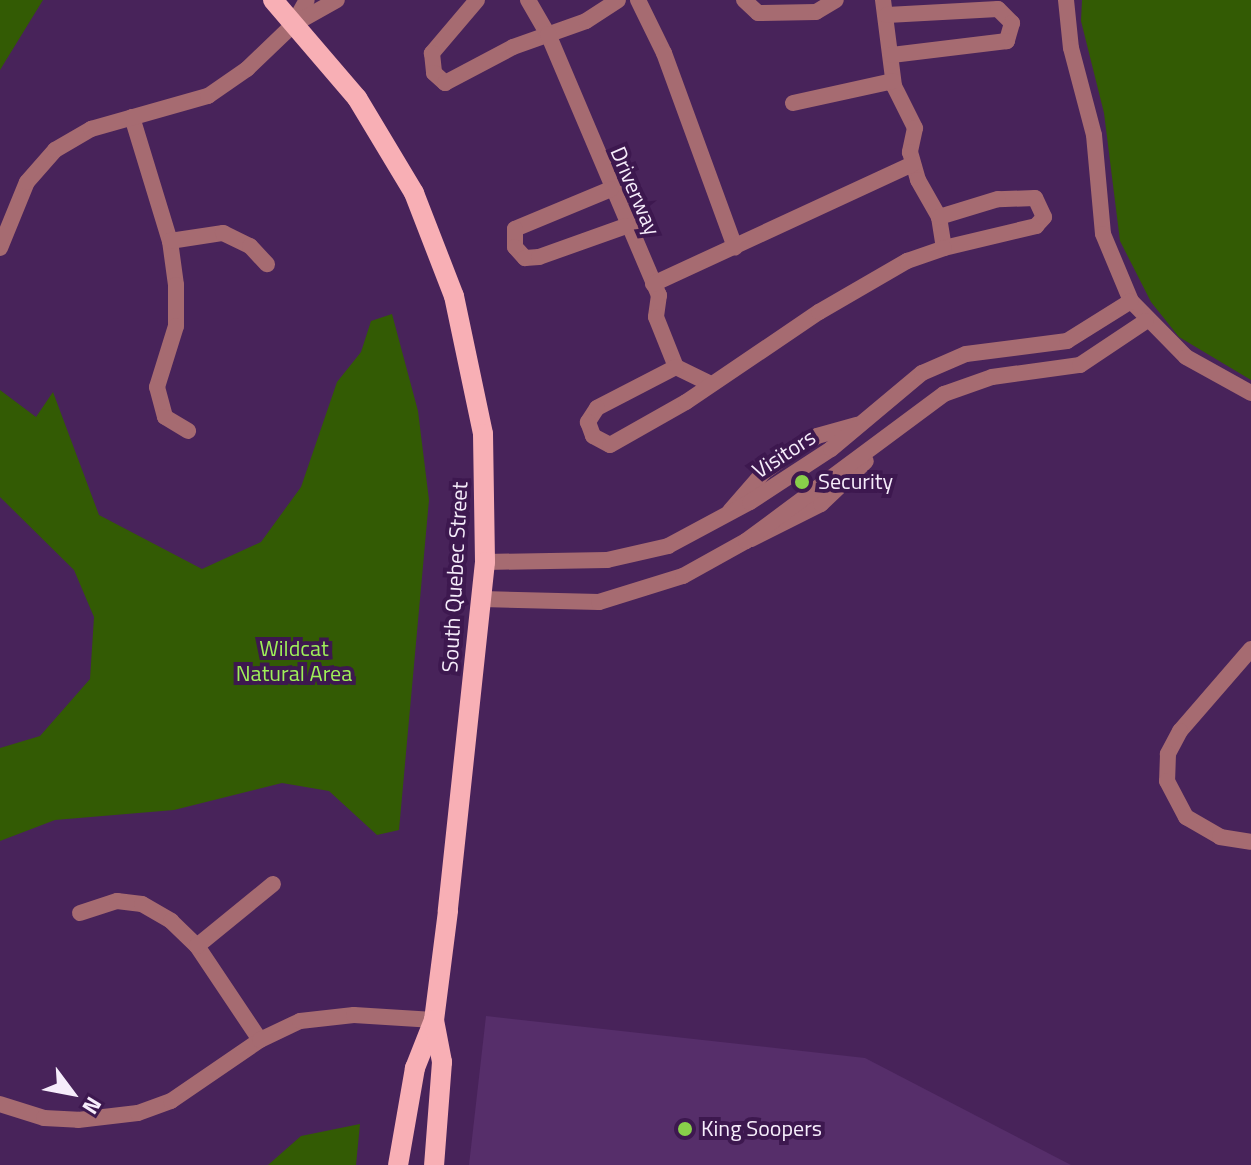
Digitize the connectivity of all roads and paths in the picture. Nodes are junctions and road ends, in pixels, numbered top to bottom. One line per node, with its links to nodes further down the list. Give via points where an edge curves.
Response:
1 (273, 0): 12 (main road, South Quebec Street)
2 (307, 0): 12 (street)
3 (337, 0): 12 (street)
4 (477, 0): 13 (street, via 432,53 434,73 445,83)
5 (528, 0): 13 (street, Driverway)
6 (618, 0): 13 (street, via 586,21)
7 (638, 0): 23 (street, via 664,53)
8 (744, 0): 9 (street, via 758,13 816,12)
9 (836, 0)
10 (1066, 0): 28 (street, via 1071,48 1094,135 1103,234)
11 (885, 8): 14 (street); 14 (street, via 998,9 1012,23 1007,41)
12 (294, 24): 17 (street, via 247,69 208,96); 34 (main road, South Quebec Street, via 376,126 414,193 443,262 479,403 486,475)
13 (548, 34): 19 (street, Driverway)
14 (892, 55): 15 (street)
15 (893, 81): 16 (street); 18 (street, via 915,128)
16 (793, 103)
17 (132, 117): 22 (street); 24 (street, via 91,129 55,150 27,182)
18 (913, 164): 20 (street); 23 (street)
19 (611, 189): 21 (street, Driverway); 21 (street, via 515,229 515,247 525,258 539,257)
20 (939, 217): 25 (street); 25 (street, via 998,199 1035,198 1044,217 1036,226)
21 (626, 226): 27 (street, Driverway)
22 (170, 241): 26 (street, via 223,233 250,246); 33 (street, via 176,326 157,387 165,417)
23 (735, 247): 27 (street)
24 (0, 248)
25 (944, 248): 31 (street, via 907,261)
26 (267, 264)
27 (653, 284): 30 (street, Driverway, via 659,295 656,317)
28 (1131, 301): 29 (street); 34 (street, via 1067,341 987,350 945,361 902,386 861,424 817,436 793,451 764,472 728,514 668,546 628,557)
29 (1146, 321): 32 (street, via 1197,365); 35 (street, Visitors, via 1080,365 992,377 944,394 746,541 683,576 625,597 571,604)
30 (676, 367): 31 (street); 31 (street, via 597,408 588,422 593,436 610,445)
31 (709, 383)
32 (1251, 393)
33 (188, 431)
34 (485, 562): 35 (main road, South Quebec Street)
35 (482, 599): 41 (main road, South Quebec Street)
36 (1251, 649): 37 (street, via 1180,731 1168,754 1167,781 1186,817 1220,837)
37 (1251, 842)
38 (273, 884): 40 (street)
39 (80, 913): 40 (street, via 117,901 142,904 171,921)
40 (197, 946): 42 (street)
41 (434, 1020): 42 (street, via 325,1015); 44 (main road, South Quebec Street, via 415,1068); 45 (main road, South Quebec Street, via 442,1062)
42 (260, 1040): 43 (street, via 196,1087 138,1113 44,1118)
43 (0, 1104)
44 (398, 1165)
45 (434, 1165)

